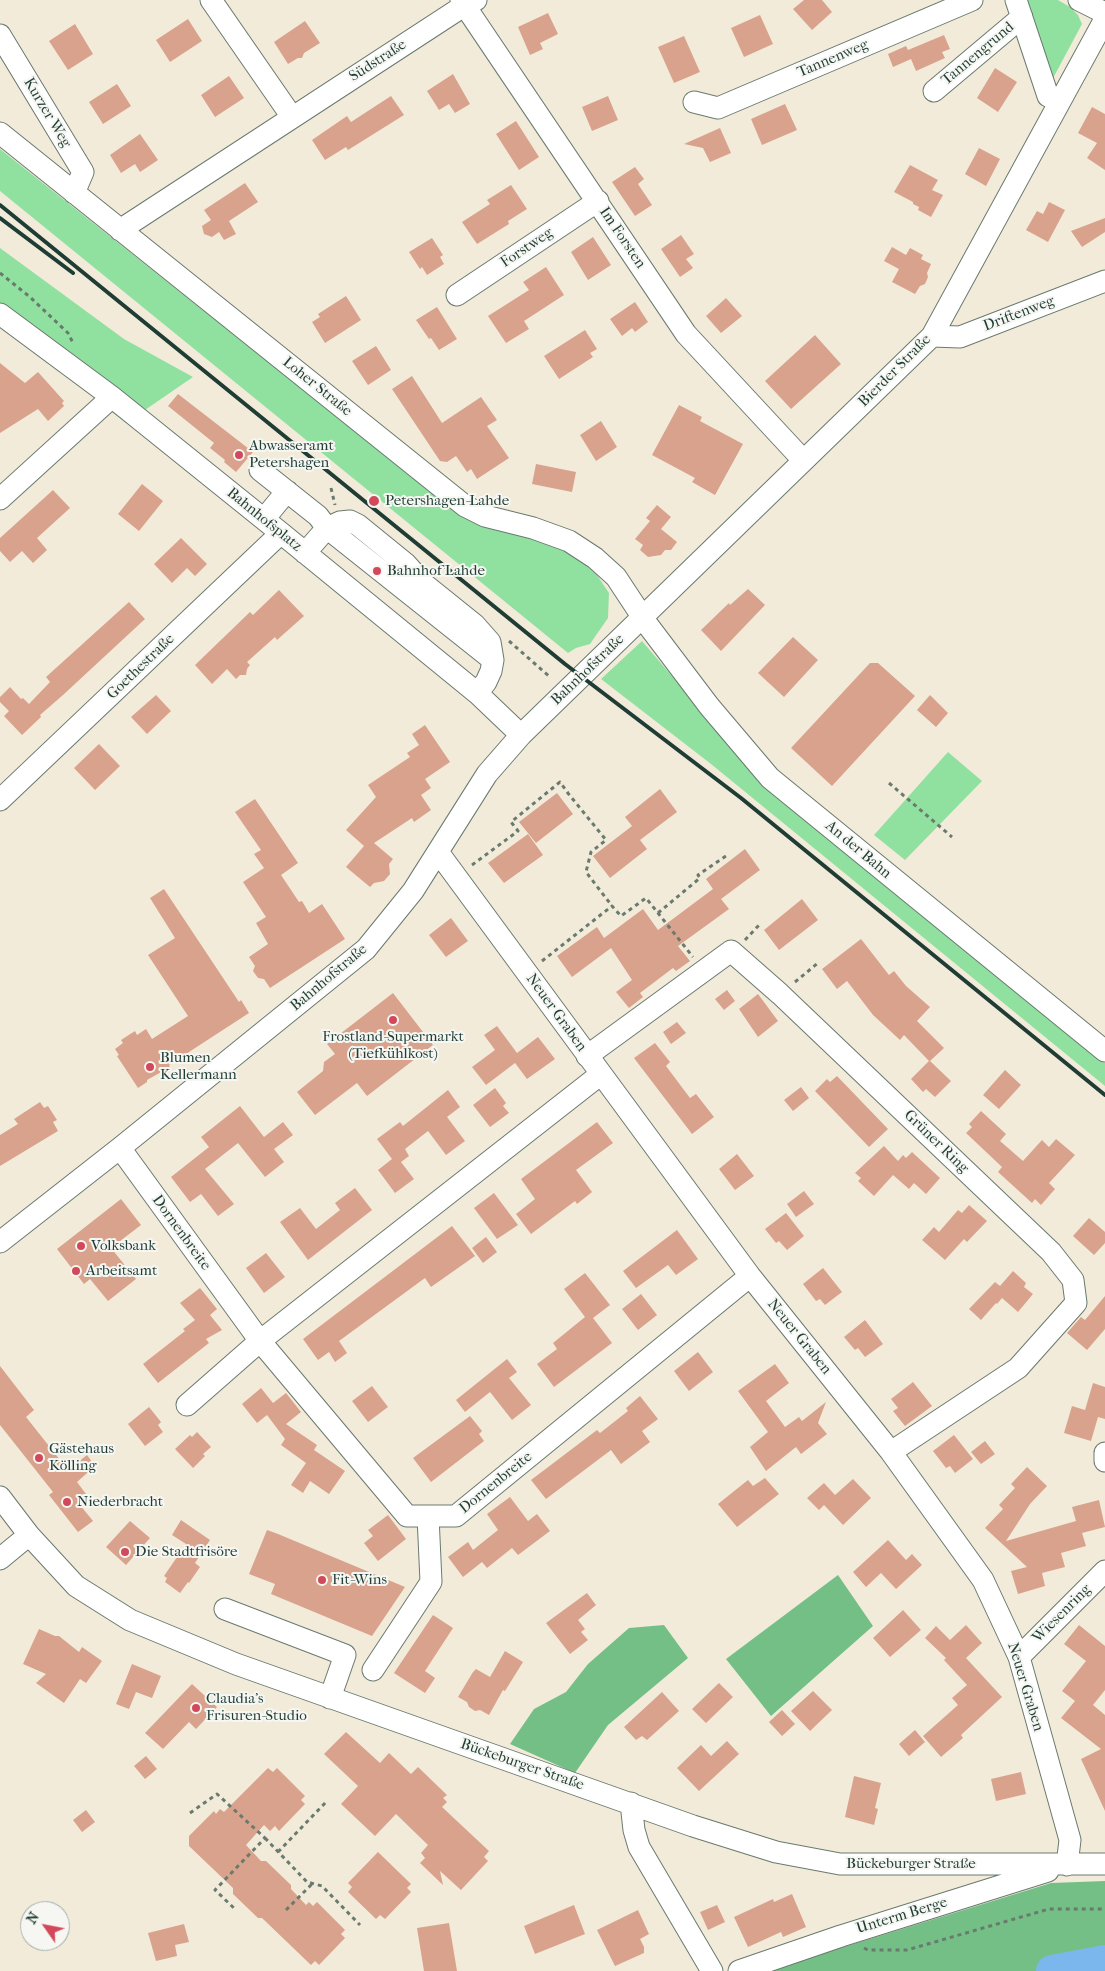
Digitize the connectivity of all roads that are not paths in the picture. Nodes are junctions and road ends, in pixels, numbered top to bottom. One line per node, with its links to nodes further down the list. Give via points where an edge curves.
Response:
1 (211, 0): 12 (street)
2 (972, 0): 11 (street, Tannenweg, via 718,108)
3 (1079, 0): 6 (street)
4 (467, 2): 12 (street, Südstraße); 15 (street, Im Forsten)
5 (1019, 9): 9 (street, Tannengrund); 10 (street, Tannengrund, via 1048,96)
6 (1105, 14)
7 (1105, 18): 10 (street, Bierder Straße)
8 (0, 35): 14 (street, Kurzer Weg, via 83,172)
9 (934, 92)
10 (1060, 101): 20 (street, Bierder Straße)
11 (694, 102)
12 (292, 117): 16 (street, Südstraße)
13 (0, 133): 14 (street, Loher Straße)
14 (74, 193): 16 (street, Loher Straße)
15 (598, 201): 18 (street, Forstweg); 22 (street, Im Forsten, via 686,334)
16 (120, 230): 30 (street, Loher Straße, via 465,506 485,516 569,541 595,558 616,577)
17 (1105, 281): 20 (street, Driftenweg, via 960,337)
18 (457, 295)
19 (0, 314): 21 (street, Bahnhofsplatz)
20 (932, 336): 22 (street, Bierder Straße)
21 (112, 398): 25 (street); 26 (street, Bahnhofsplatz)
22 (803, 460): 30 (street, Bierder Straße)
23 (260, 470): 24 (street)
24 (287, 491): 26 (street); 27 (street, via 318,516)
25 (0, 499)
26 (264, 519): 28 (street, Bahnhofsplatz)
27 (327, 528): 29 (street); 31 (street, via 493,660 491,671)
28 (282, 533): 29 (street, Bahnhofsplatz); 33 (street, Goethestraße)
29 (305, 553): 31 (street, Bahnhofsplatz)
30 (643, 617): 32 (street, Bahnhofstraße); 35 (street, An der Bahn, via 709,706 770,778)
31 (478, 693): 32 (street, Bahnhofsplatz)
32 (521, 735): 34 (street, Bahnhofstraße, via 488,774)
33 (0, 800)
34 (438, 852): 36 (street, Neuer Graben); 38 (street, Bahnhofstraße, via 413,891 366,949)
35 (1105, 1052)
36 (587, 1056): 37 (street, Neuer Graben); 43 (street, Grüner Ring, via 731,951 1051,1252 1073,1280 1076,1303 1018,1368)
37 (601, 1074): 40 (street, Neuer Graben); 41 (street)
38 (120, 1148): 39 (street, Bahnhofstraße); 41 (street, Dornenbreite)
39 (0, 1242)
40 (750, 1276): 43 (street, Neuer Graben); 47 (street, Dornenbreite, via 456,1516)
41 (260, 1341): 42 (street); 47 (street, Dornenbreite, via 407,1516)
42 (187, 1405)
43 (891, 1452): 52 (street, Neuer Graben, via 983,1580)
44 (1105, 1453): 45 (street)
45 (1105, 1461)
46 (0, 1497): 48 (street, Bückeburger Straße)
47 (428, 1516): 53 (street, via 431,1582)
48 (29, 1535): 49 (street); 54 (street, Bückeburger Straße, via 76,1586 130,1620)
49 (0, 1558)
50 (1105, 1571): 52 (street, Wiesenring)
51 (225, 1609): 54 (street, via 345,1655)
52 (1020, 1657): 57 (street, Neuer Graben, via 1070,1840)
53 (373, 1670)
54 (330, 1698): 55 (street, Bückeburger Straße)
55 (631, 1803): 57 (street, Bückeburger Straße, via 776,1852 840,1864); 58 (street, via 639,1847)
56 (1105, 1864): 57 (street, Bückeburger Straße)
57 (1067, 1865): 59 (street, Unterm Berge)
58 (712, 1971)
59 (739, 1971)

